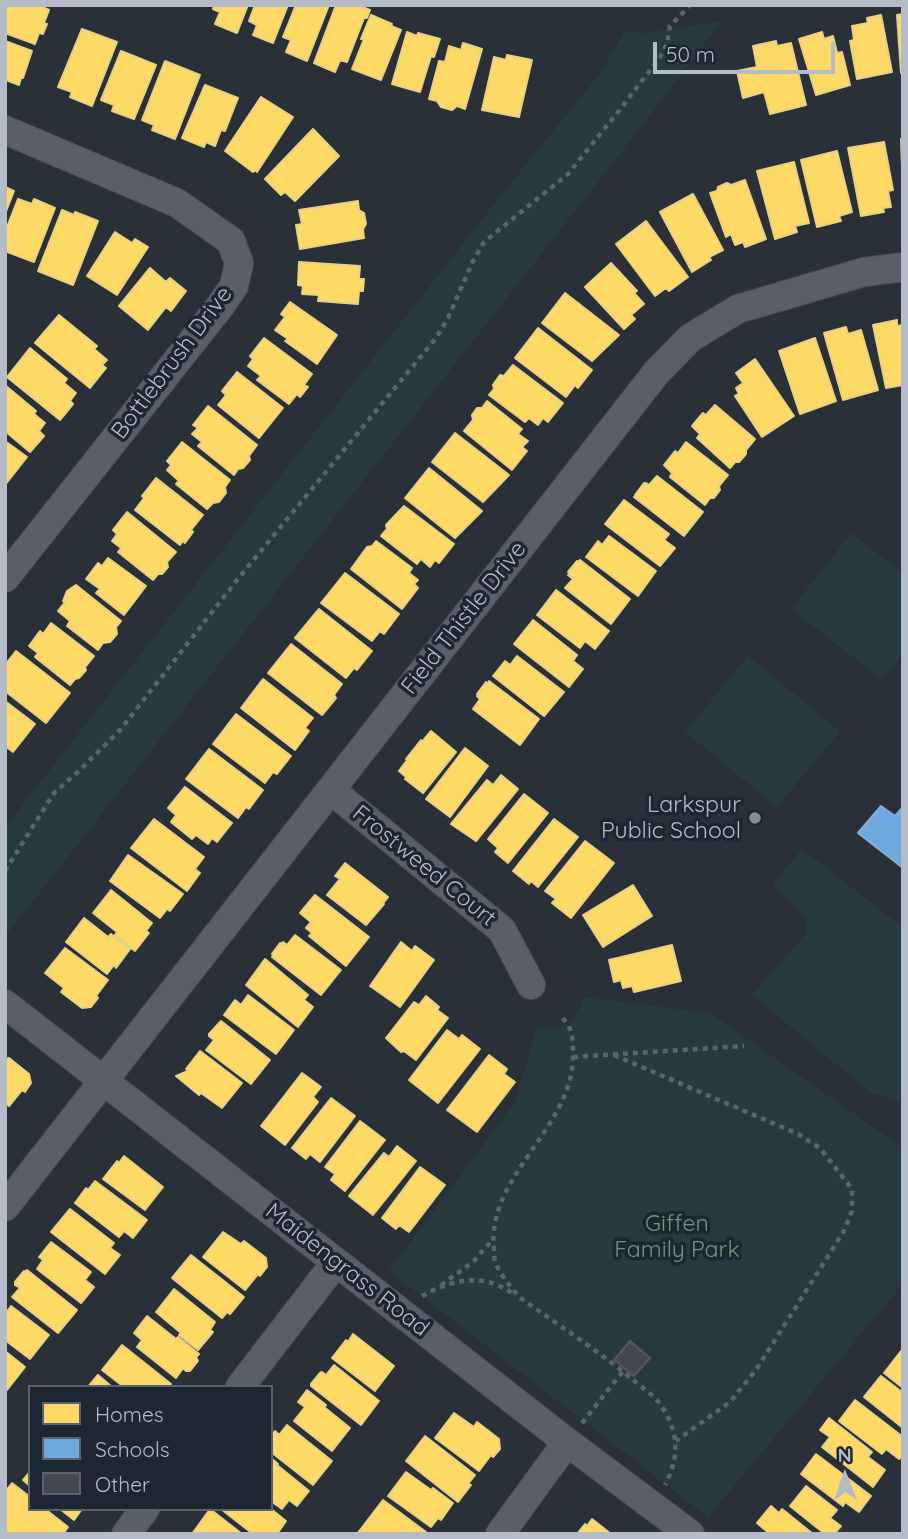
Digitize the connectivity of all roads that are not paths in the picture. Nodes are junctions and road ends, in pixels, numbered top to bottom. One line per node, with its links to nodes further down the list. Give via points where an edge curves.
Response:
1 (5, 130): 3 (street, Bottlebrush Drive, via 177,203 231,241 239,263 234,286 221,305)
2 (903, 267): 4 (street, Field Thistle Drive, via 864,272 738,309 690,338 656,373)
3 (5, 578)
4 (331, 790): 5 (street, Frostweed Court, via 502,930); 7 (street, Field Thistle Drive)
5 (531, 985)
6 (5, 1004): 7 (street, Maidengrass Road)
7 (103, 1080): 8 (street, Field Thistle Drive); 9 (street, Maidengrass Road)
8 (5, 1207)
9 (336, 1262): 10 (street); 11 (street, Maidengrass Road)
10 (242, 1385)
11 (567, 1442): 14 (street); 15 (street, Maidengrass Road)
12 (143, 1511): 13 (street)
13 (126, 1534)
14 (500, 1534)
15 (690, 1534)

